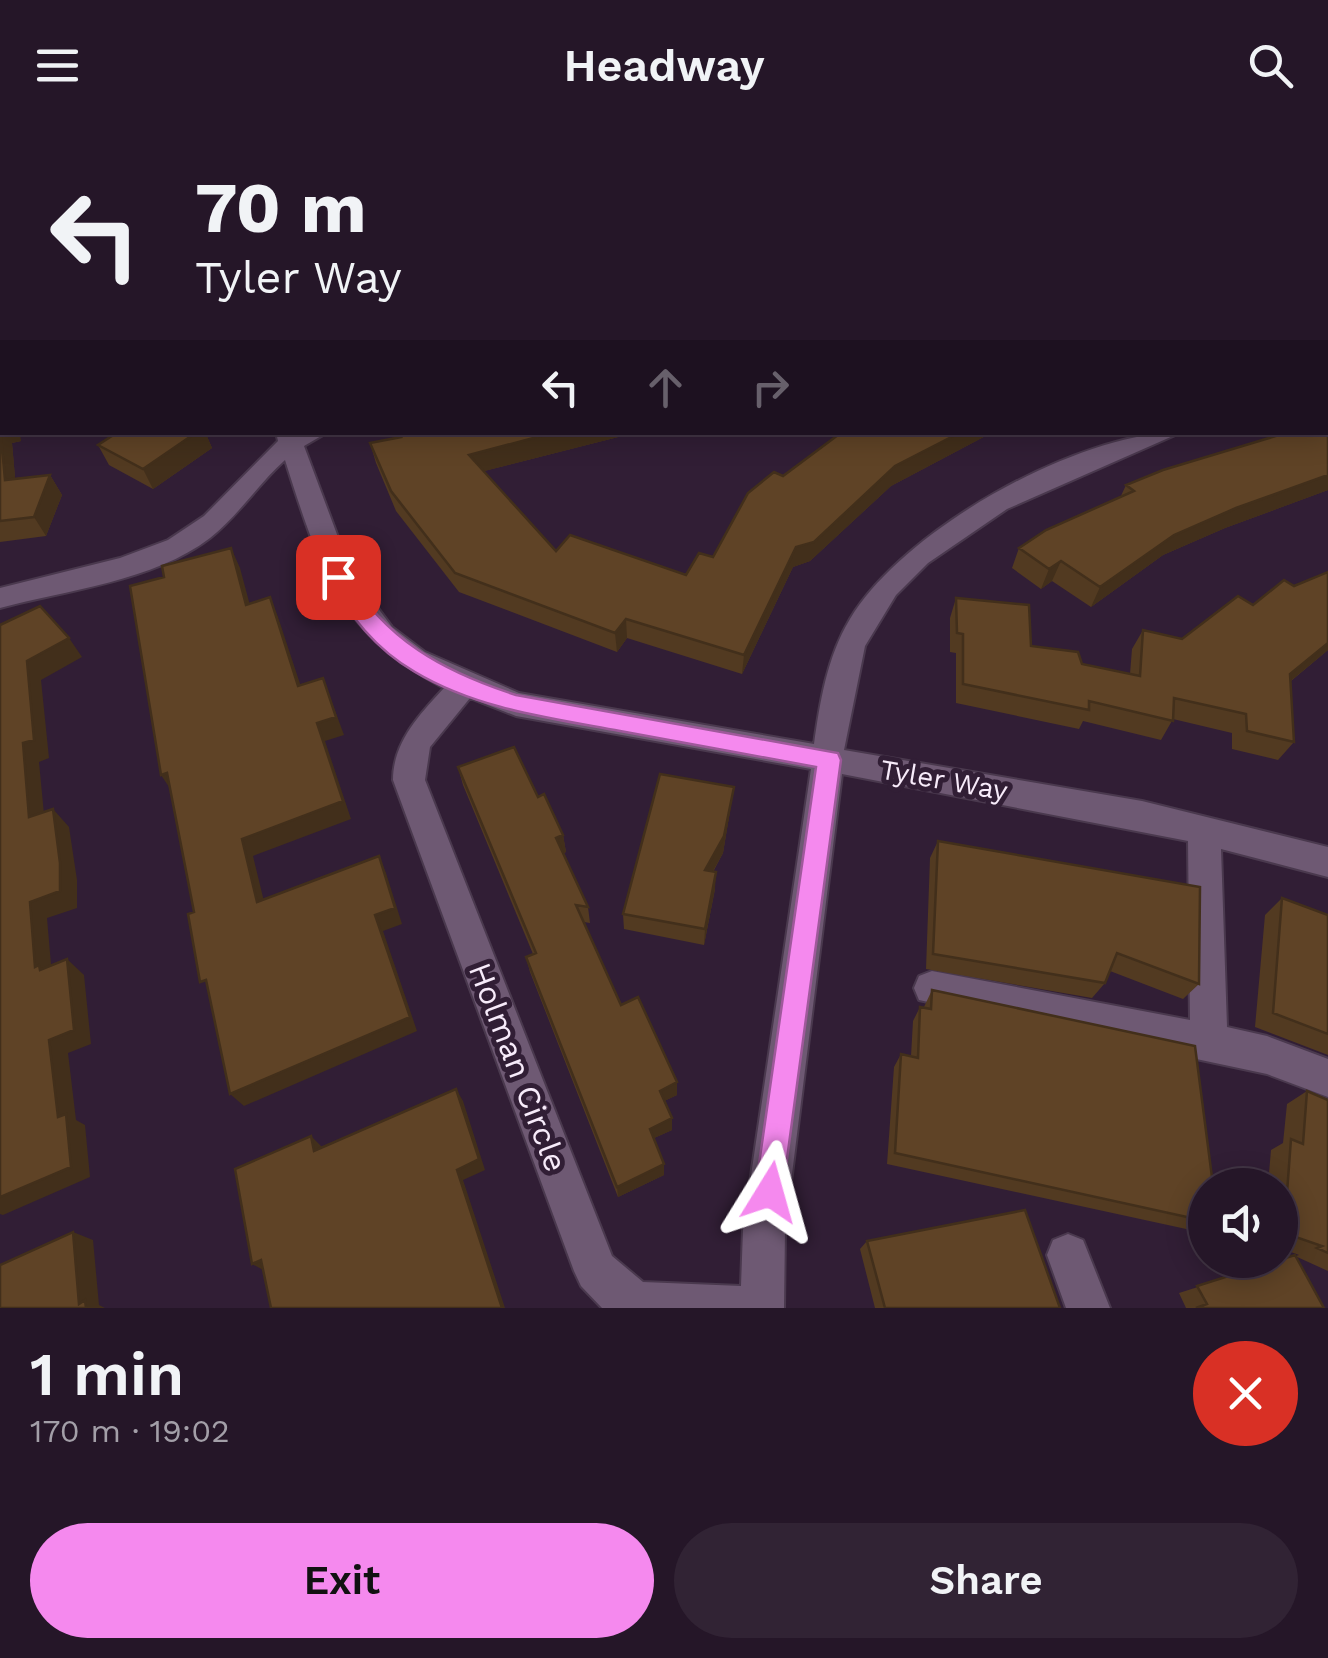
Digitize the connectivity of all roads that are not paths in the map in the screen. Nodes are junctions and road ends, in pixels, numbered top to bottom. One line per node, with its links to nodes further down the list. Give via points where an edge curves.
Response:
1 (298, 435): 3 (street, via 194,537 164,552); 4 (street, Tyler Way, via 338,577 358,612 421,666)
2 (1162, 435): 5 (street, via 1096,457 987,509 883,593 845,663)
3 (0, 598)
4 (464, 686): 5 (street, Tyler Way, via 516,704); 12 (street, Holman Circle, via 412,748 409,780 596,1271 621,1296 643,1304)
5 (829, 760): 6 (street, Tyler Way); 13 (street, via 764,1230)
6 (1204, 829): 7 (street, Tyler Way); 9 (street)
7 (1328, 862)
8 (932, 988): 9 (street)
9 (1209, 1042): 10 (street)
10 (1328, 1078)
11 (1068, 1255): 14 (street)
12 (746, 1308)
13 (762, 1308)
14 (1088, 1308)

